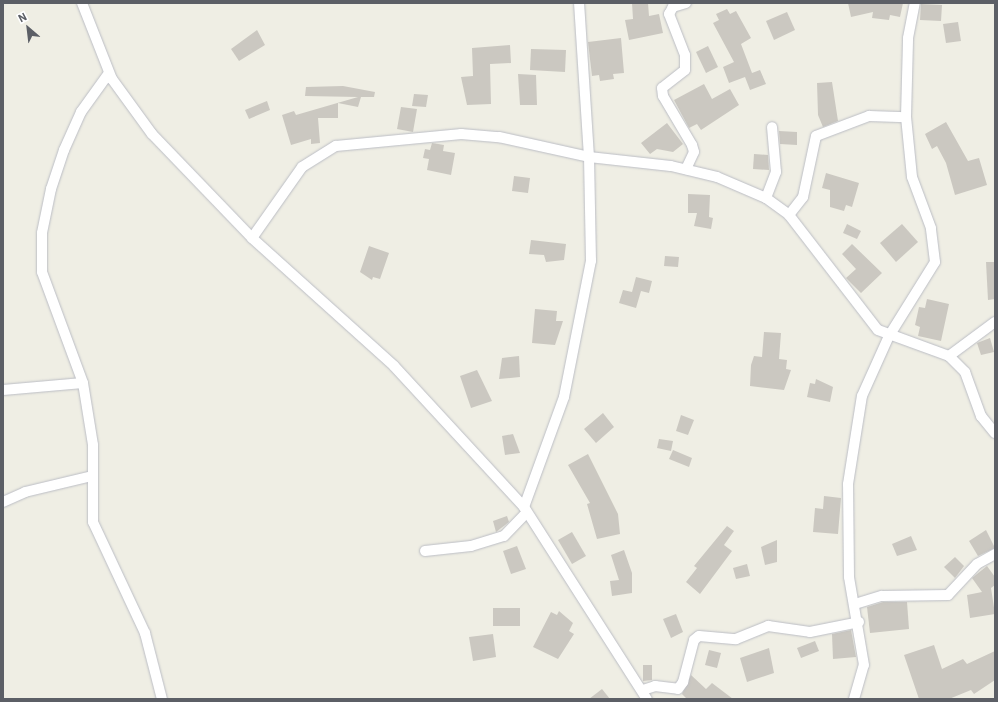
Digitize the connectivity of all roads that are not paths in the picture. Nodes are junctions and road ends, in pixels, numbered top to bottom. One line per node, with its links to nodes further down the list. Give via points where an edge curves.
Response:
1 (82, 3): 5 (street)
2 (579, 3): 8 (street)
3 (686, 3): 9 (street, via 673,7 669,14 685,55 685,70 662,88 663,96 692,145 694,152)
4 (915, 3): 6 (street, via 908,38)
5 (109, 73): 12 (street, via 152,134); 16 (street, via 81,112 64,150 50,189 42,233 42,272)
6 (906, 117): 11 (street, via 869,116 816,136 803,197); 14 (street, via 912,177 931,228 935,262)
7 (772, 127): 10 (street, via 776,172)
8 (589, 157): 9 (street); 12 (street, via 499,137 461,134 336,146 302,167); 21 (street, via 591,261 579,329 564,397)
9 (686, 169): 10 (street, via 717,176)
10 (766, 198): 11 (street)
11 (789, 215): 14 (street, via 865,317)
12 (252, 238): 21 (street, via 394,366)
13 (995, 322): 15 (street)
14 (889, 336): 15 (street); 24 (street, via 862,396 848,484 849,576)
15 (949, 356): 18 (street, via 965,372 981,416)
16 (82, 383): 17 (street); 19 (street, via 92,445)
17 (3, 390)
18 (995, 432)
19 (92, 476): 20 (street, via 25,492); 27 (street, via 93,522 145,633)
20 (3, 502)
21 (525, 510): 22 (street, via 504,536 471,546); 26 (street)
22 (425, 551)
23 (995, 554): 24 (street, via 978,564 948,595 882,596)
24 (855, 604): 25 (street)
25 (859, 622): 26 (street, via 810,632 768,626 736,639 699,636 694,640 683,682 678,689 655,686); 28 (street, via 864,665)
26 (645, 695)
27 (162, 699)
28 (854, 699)

